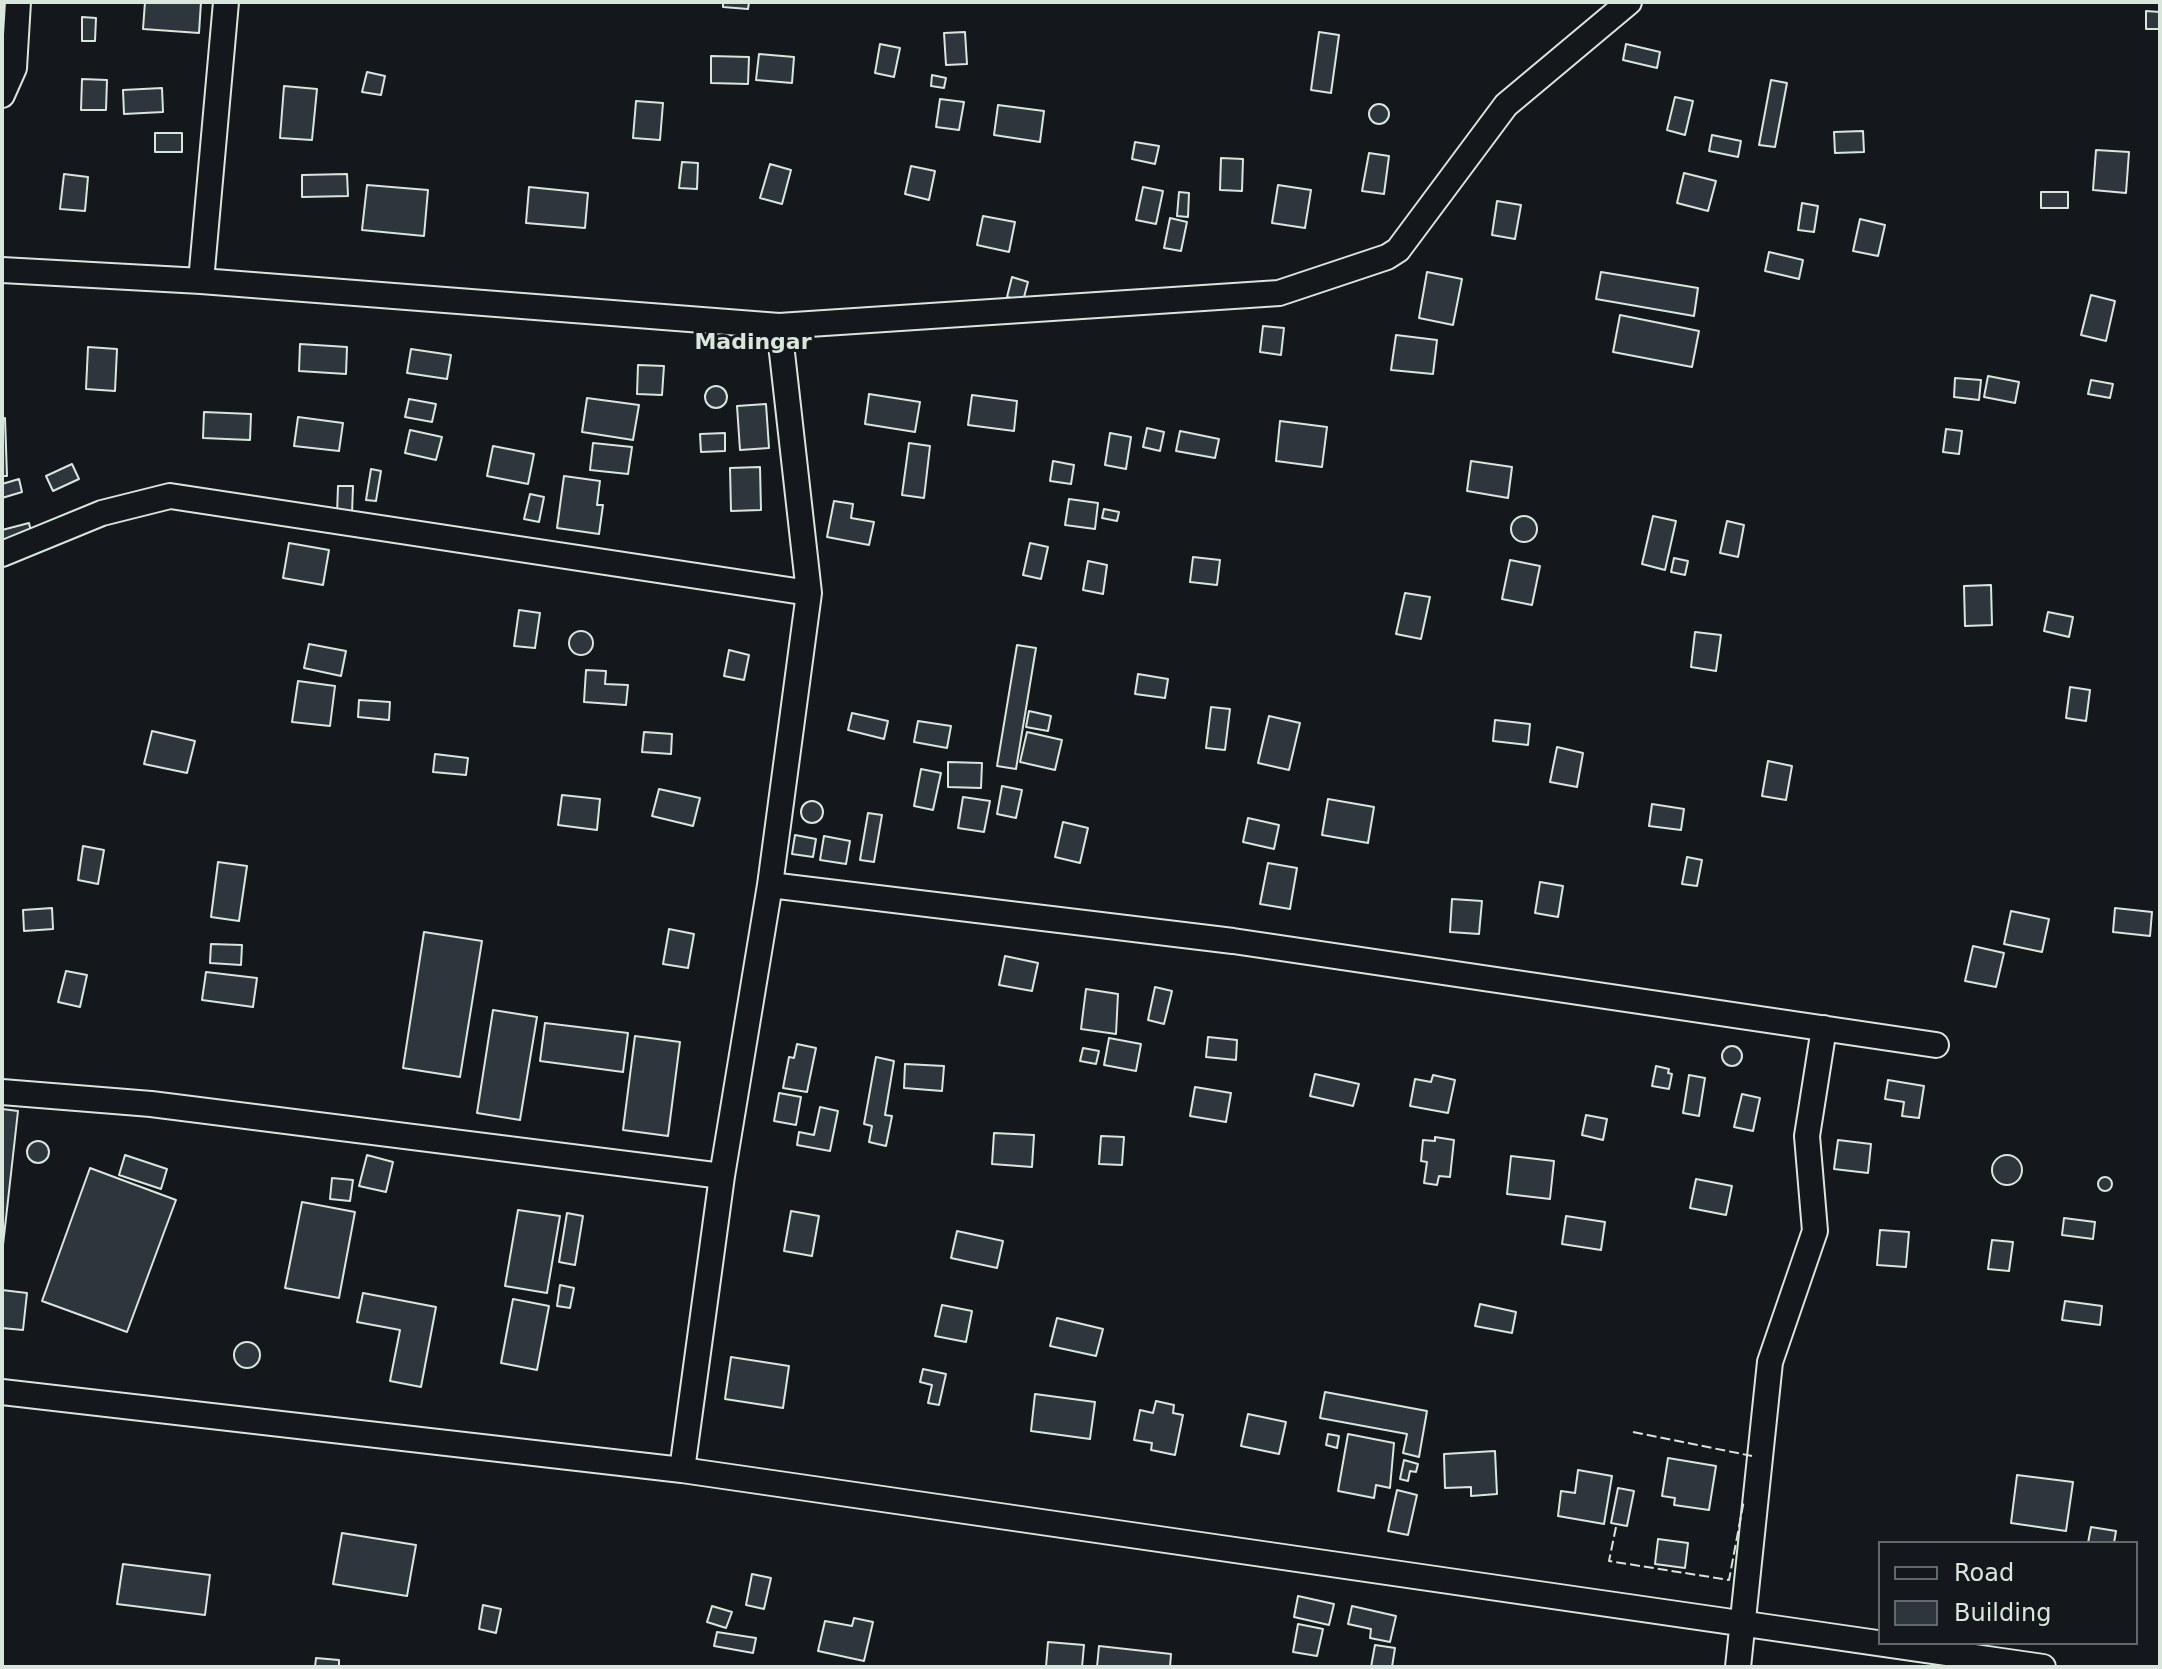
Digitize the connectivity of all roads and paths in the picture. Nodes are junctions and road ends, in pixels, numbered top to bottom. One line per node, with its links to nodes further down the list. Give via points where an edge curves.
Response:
1 (18, 2): 4 (street, via 14,68)
2 (226, 2): 6 (street)
3 (1629, 2): 7 (street, via 1506,105 1398,250 1387,257 1279,293)
4 (2, 95)
5 (2, 270): 6 (street)
6 (201, 281): 7 (street)
7 (779, 326): 9 (street)
8 (2, 554): 9 (street, via 102,513 170,496)
9 (809, 593): 10 (street)
10 (770, 885): 11 (street, via 1233,941); 14 (street)
11 (1824, 1028): 12 (street); 17 (street, via 1807,1136 1815,1231 1770,1362)
12 (1936, 1045)
13 (2, 1092): 14 (street, via 151,1104)
14 (722, 1176): 16 (street)
15 (2, 1392): 16 (street)
16 (682, 1470): 17 (street)
17 (1743, 1625): 18 (street); 20 (street)
18 (1878, 1644)
19 (1886, 1645): 21 (street)
20 (1738, 1667)
21 (2043, 1667)

